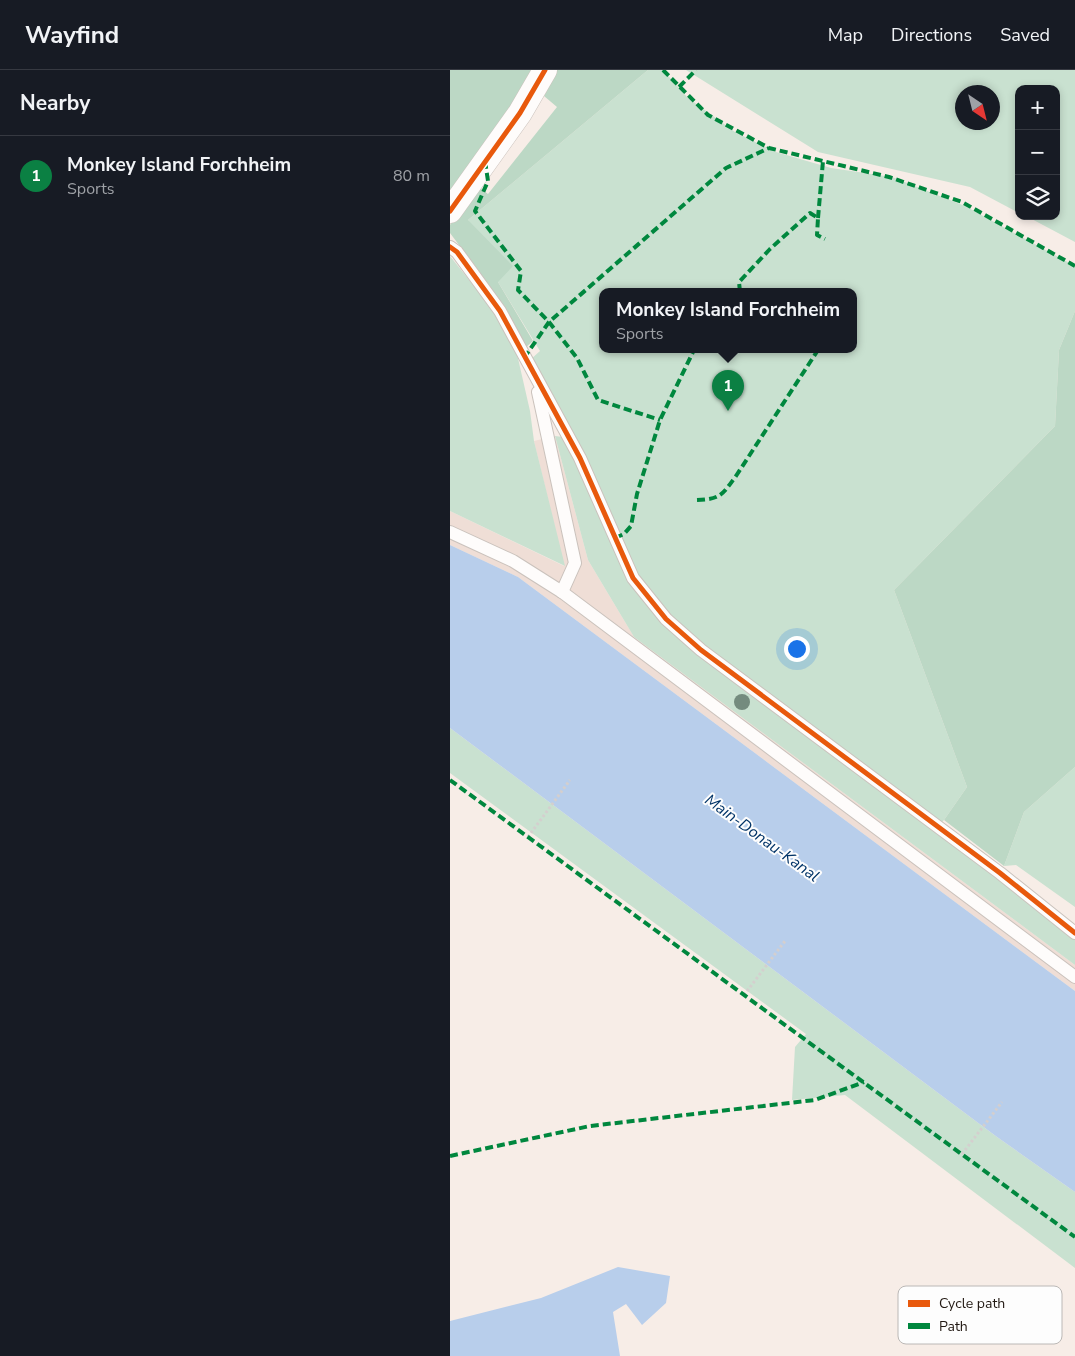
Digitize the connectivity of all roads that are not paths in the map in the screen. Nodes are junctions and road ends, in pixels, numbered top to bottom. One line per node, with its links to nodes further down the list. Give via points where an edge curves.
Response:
1 (545, 70): 2 (street, via 520,113)
2 (450, 211)
3 (450, 247): 4 (lane, via 500,311)
4 (535, 378): 6 (lane, via 575,563); 7 (lane, via 580,458 633,578 666,619 701,650 1000,873)
5 (450, 532): 6 (lane, via 513,561)
6 (562, 592): 8 (lane)
7 (1075, 933)
8 (1075, 977)

